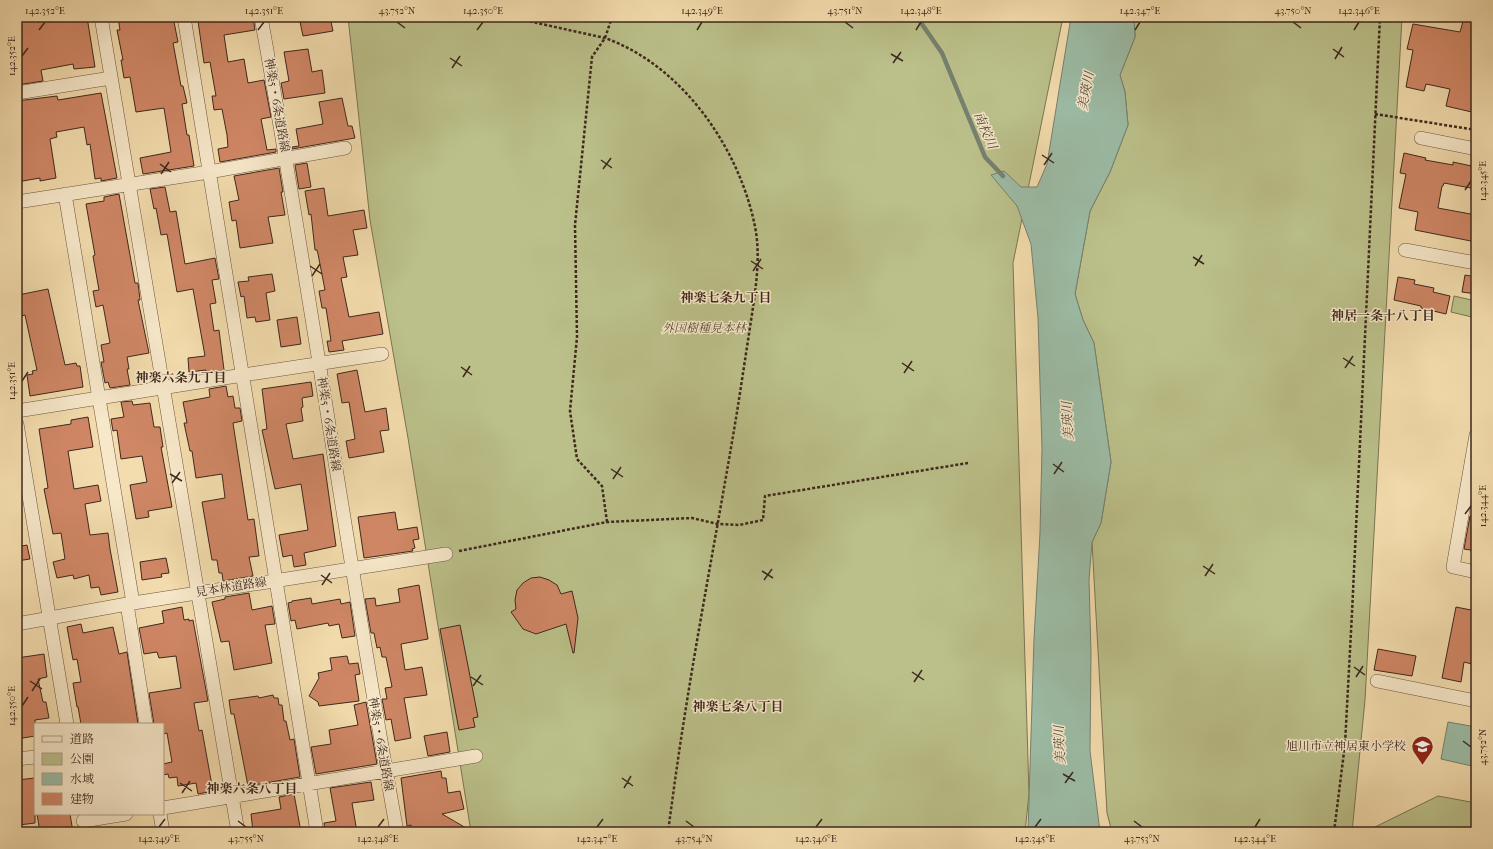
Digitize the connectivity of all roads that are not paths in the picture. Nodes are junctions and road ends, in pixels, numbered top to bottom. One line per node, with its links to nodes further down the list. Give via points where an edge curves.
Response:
1 (101, 17): 4 (street)
2 (184, 17): 10 (street)
3 (261, 17): 9 (street, 神楽5・6条道路線)
4 (111, 78): 5 (street); 11 (street)
5 (17, 93)
6 (1421, 138): 7 (street)
7 (1476, 147)
8 (345, 148): 9 (street)
9 (286, 158): 10 (street); 17 (street, 神楽5・6条道路線)
10 (210, 172): 11 (street); 18 (street)
11 (129, 184): 12 (street); 19 (street)
12 (65, 194): 13 (street); 20 (street)
13 (17, 202)
14 (1405, 250): 15 (street)
15 (1476, 263)
16 (382, 354): 17 (street)
17 (319, 365): 18 (street); 27 (street, 神楽5・6条道路線)
18 (242, 375): 19 (street); 29 (street)
19 (163, 388): 20 (street); 30 (street)
20 (100, 397): 21 (street); 31 (street)
21 (17, 411)
22 (17, 424): 25 (street)
23 (1476, 435): 24 (street)
24 (1472, 475): 28 (street, via 1453,567)
25 (22, 486): 32 (street)
26 (446, 554): 27 (street, 見本林道路線)
27 (352, 568): 29 (street, 見本林道路線); 41 (street, 神楽5・6条道路線)
28 (1476, 572)
29 (276, 580): 30 (street, 見本林道路線); 42 (street)
30 (198, 593): 31 (street, 見本林道路線); 43 (street)
31 (130, 604): 32 (street, 見本林道路線); 37 (street)
32 (49, 618): 33 (street, 見本林道路線); 36 (street)
33 (17, 624)
34 (1377, 681): 35 (street)
35 (1476, 701)
36 (67, 723)
37 (146, 723)
38 (476, 756): 41 (street)
39 (34, 757): 40 (street)
40 (17, 759)
41 (386, 771): 42 (street); 51 (street, 神楽5・6条道路線)
42 (309, 784): 43 (street); 50 (street)
43 (232, 797): 44 (street); 49 (street)
44 (164, 808)
45 (121, 815): 47 (street)
46 (160, 815): 48 (street)
47 (83, 822)
48 (163, 832)
49 (238, 832)
50 (317, 832)
51 (397, 832)

